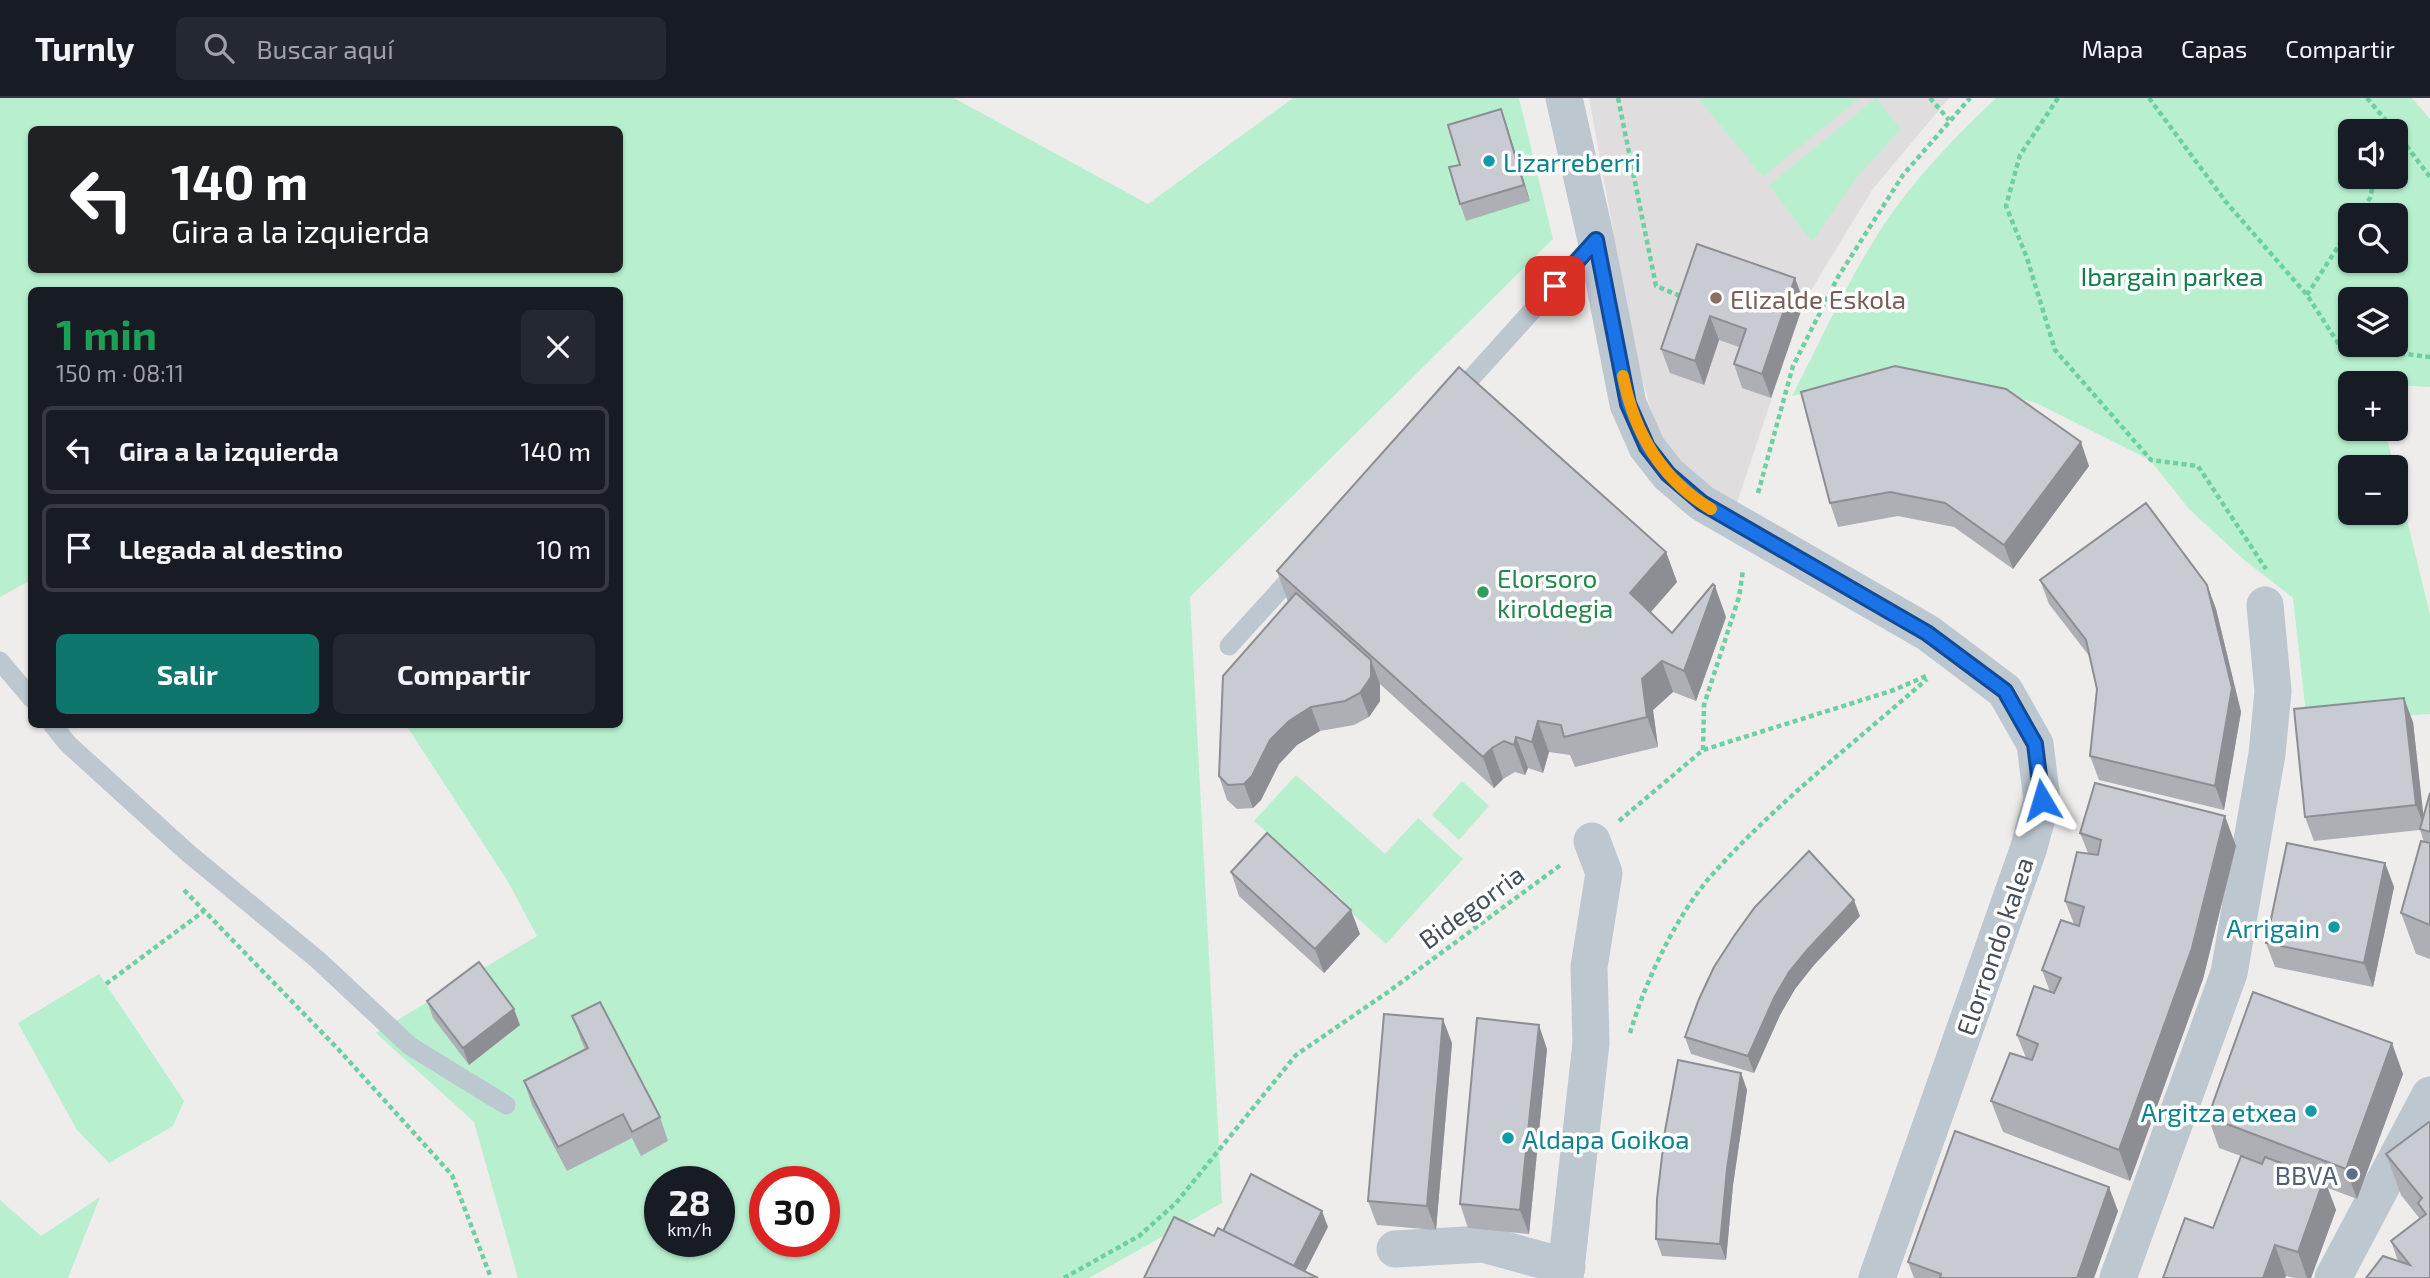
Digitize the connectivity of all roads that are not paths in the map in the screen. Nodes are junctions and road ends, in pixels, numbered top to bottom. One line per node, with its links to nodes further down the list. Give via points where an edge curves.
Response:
1 (1564, 98): 2 (street, Elorrondo kalea)
2 (1596, 240): 3 (lane); 15 (street, Elorrondo kalea, via 1628,404 1647,447 1668,474 1702,503 1945,646 2005,691 2035,744 2042,800 2028,850)
3 (1443, 410)
4 (1313, 554): 6 (lane)
5 (2264, 605): 16 (street, via 2273,691 2267,754 2229,973)
6 (1229, 646)
7 (0, 661): 8 (lane)
8 (28, 694)
9 (55, 728): 12 (lane, via 188,853 318,960 410,1046)
10 (1592, 841): 14 (street, via 1604,873 1589,967 1591,1043)
11 (2430, 1095): 17 (street)
12 (506, 1105)
13 (1395, 1249): 14 (street, via 1483,1244)
14 (1566, 1272)
15 (1877, 1278)
16 (2118, 1278)
17 (2333, 1278)

